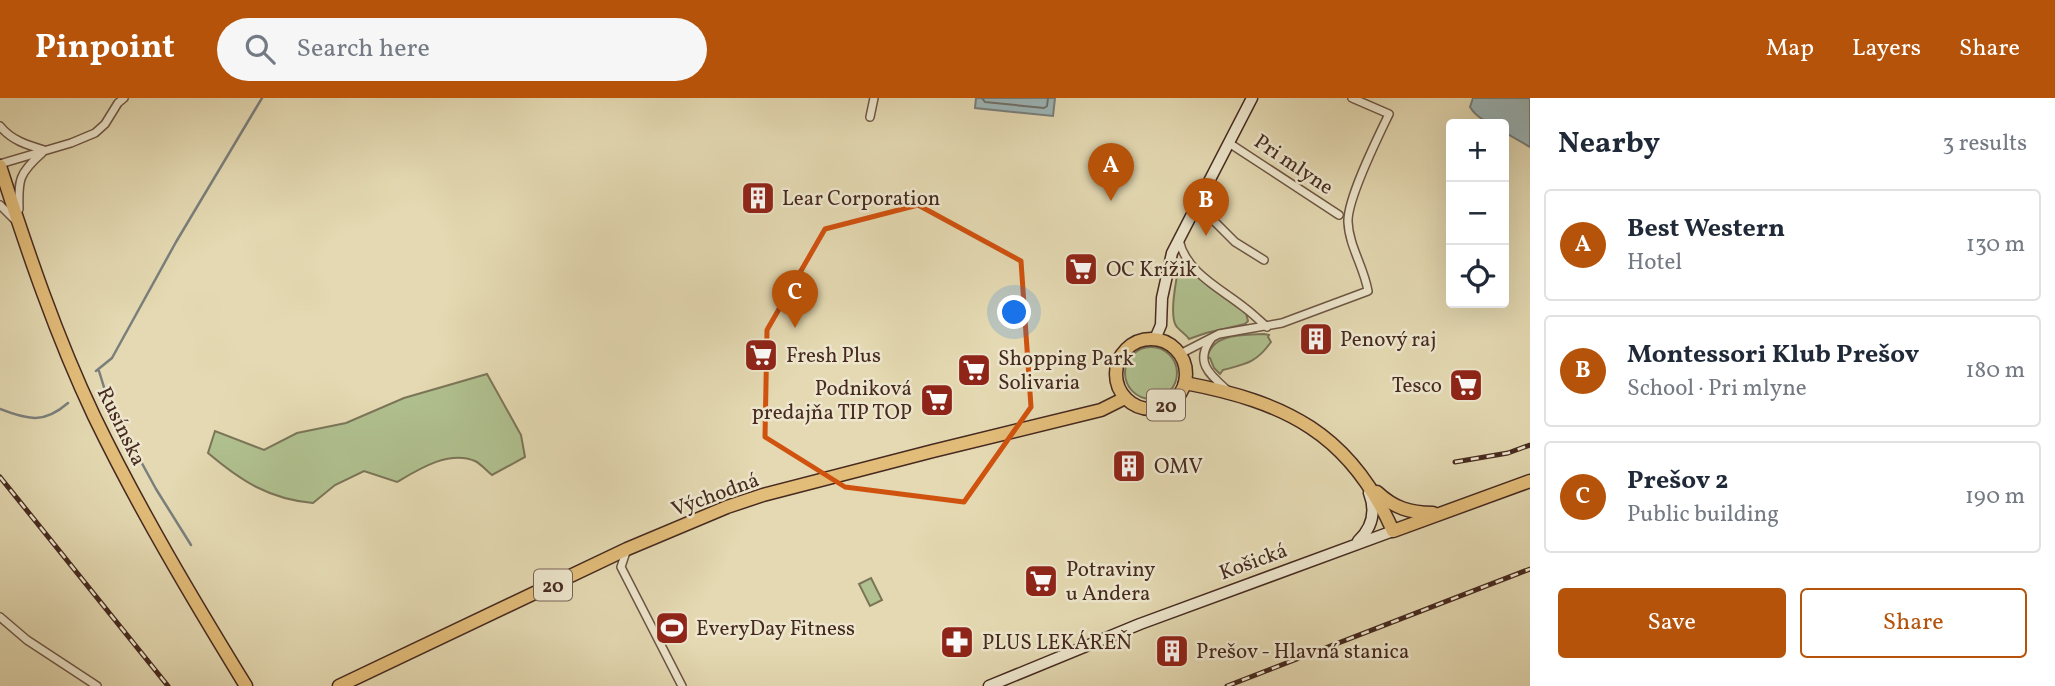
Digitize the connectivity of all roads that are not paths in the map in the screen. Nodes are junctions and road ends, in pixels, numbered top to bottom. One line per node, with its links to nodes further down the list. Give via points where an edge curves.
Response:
1 (124, 98): 8 (street, Rusínska, via 95,133)
2 (874, 98): 5 (street)
3 (1252, 98): 7 (street)
4 (1352, 98): 16 (street, via 1389,114 1349,212 1349,231 1368,291)
5 (870, 117)
6 (0, 126): 8 (street, via 13,138)
7 (1229, 143): 10 (street); 12 (street, Pri mlyne)
8 (45, 150): 9 (street, Rusínska); 13 (street, via 21,175)
9 (0, 165): 13 (main road, Rusínska)
10 (1198, 204): 14 (street); 15 (street, via 1235,242)
11 (0, 205): 13 (street)
12 (1339, 215)
13 (19, 224): 32 (main road, Rusínska, via 93,414 177,571)
14 (1179, 239): 16 (street, via 1182,252 1199,272); 18 (street, via 1167,273)
15 (1264, 260)
16 (1267, 327): 17 (street)
17 (1213, 337): 19 (street); 21 (street, via 1205,348 1205,367)
18 (1155, 339): 19 (main road); 22 (main road, 20, via 1135,342 1120,356 1116,378)
19 (1180, 354): 20 (main road, 20)
20 (1185, 383): 21 (main road, 20); 22 (main road, 20, via 1163,407 1143,408)
21 (1232, 395): 23 (main road, 20, via 1298,418 1331,442)
22 (1125, 398): 28 (main road, Východná / 20, via 1101,410 763,495)
23 (1364, 479): 25 (main road, via 1387,502 1404,510); 26 (main road, 20); 27 (street, via 1373,505 1372,521 1367,533)
24 (1530, 481): 25 (main road, Košická)
25 (1443, 513): 26 (main road, Košická)
26 (1393, 531): 27 (street, Košická)
27 (1353, 545): 33 (street, Košická)
28 (627, 549): 29 (main road, Východná / 20); 30 (street)
29 (603, 561): 30 (street); 35 (main road, Východná / 20)
30 (621, 567): 36 (street)
31 (0, 617): 34 (street)
32 (246, 685)
33 (991, 685)
34 (97, 686)
35 (339, 686)
36 (682, 686)

